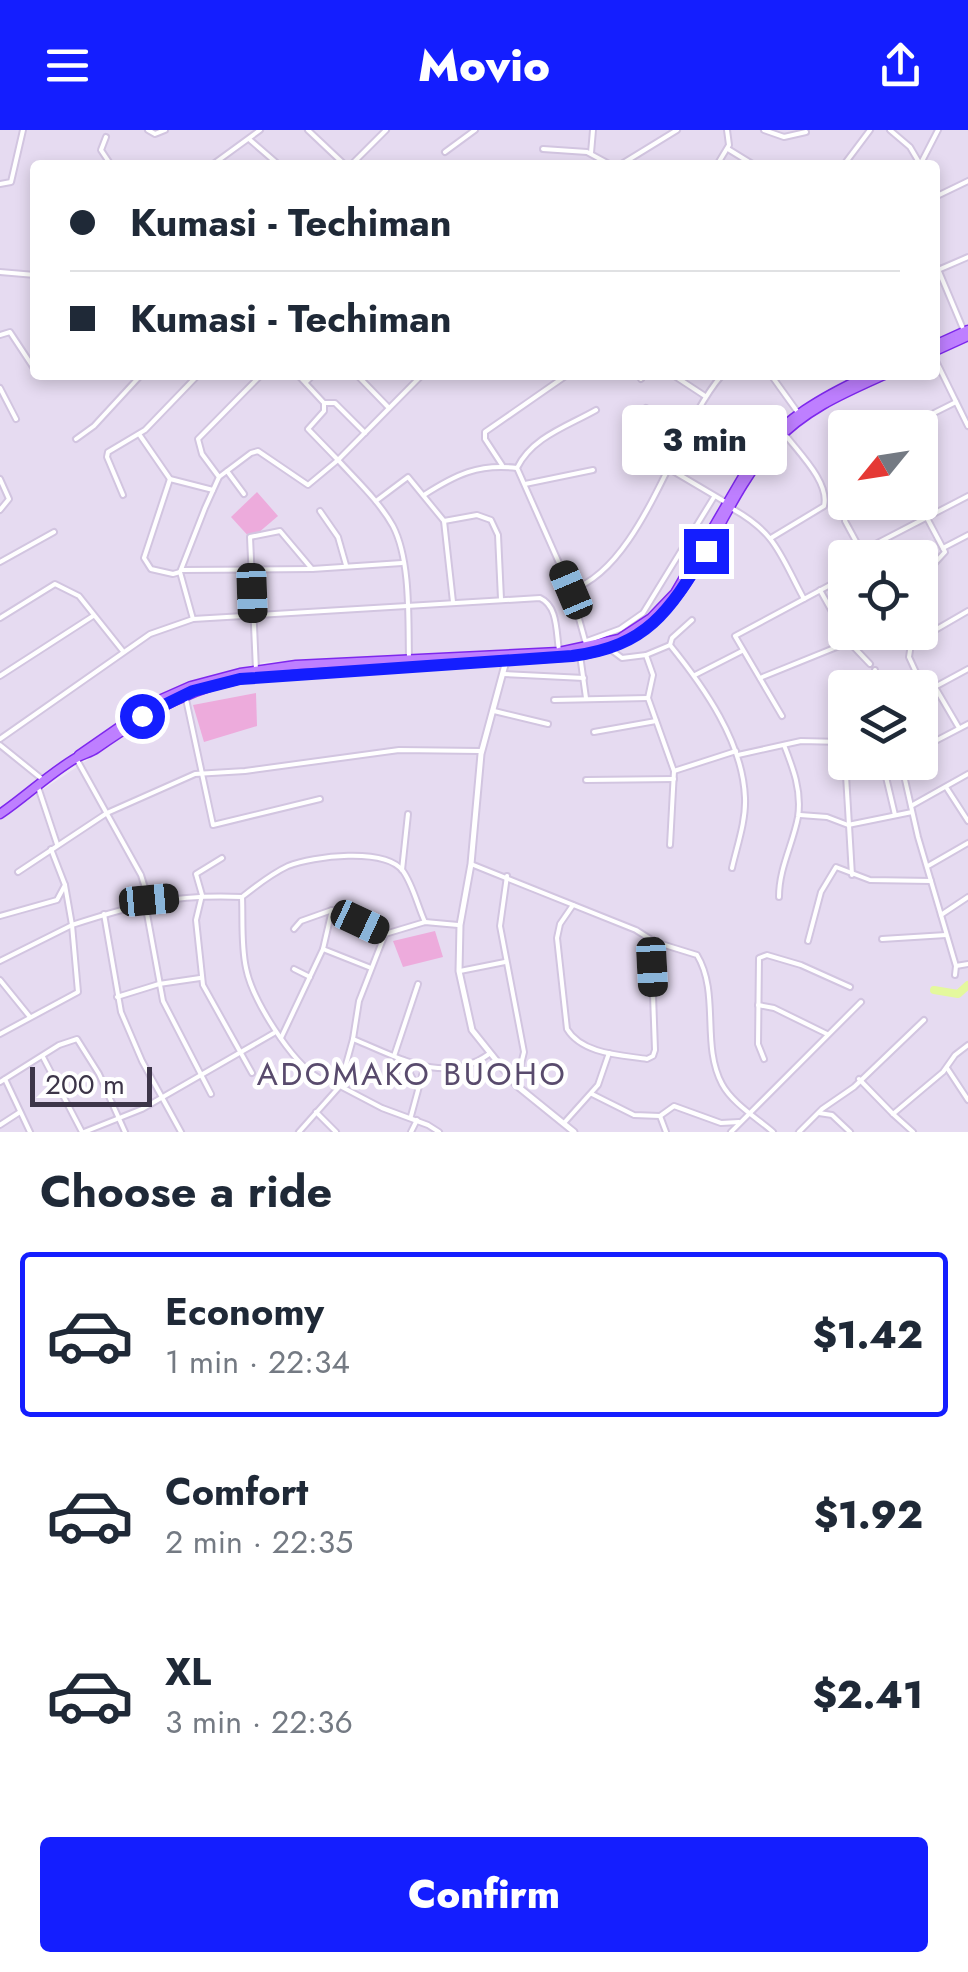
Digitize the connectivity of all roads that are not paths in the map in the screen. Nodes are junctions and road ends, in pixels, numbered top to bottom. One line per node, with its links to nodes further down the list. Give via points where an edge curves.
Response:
1 (24, 130): 36 (street, via 11,182)
2 (148, 130): 3 (street)
3 (165, 130)
4 (260, 130): 17 (street)
5 (308, 130): 25 (street)
6 (386, 130): 26 (street)
7 (475, 130): 20 (street)
8 (594, 130): 21 (street)
9 (677, 130): 29 (street)
10 (727, 130): 19 (street)
11 (764, 130): 15 (street, via 784,136)
12 (870, 130): 32 (street)
13 (890, 130): 33 (street)
14 (938, 130): 34 (street)
15 (806, 132)
16 (106, 137): 22 (street, via 101,150)
17 (250, 140): 23 (street); 24 (street)
18 (543, 148): 21 (street)
19 (728, 150): 30 (street); 31 (street)
20 (445, 152)
21 (594, 155): 27 (street); 28 (street)
22 (108, 160)
23 (219, 160)
24 (272, 160)
25 (345, 160)
26 (356, 160)
27 (594, 160)
28 (602, 160)
29 (629, 160)
30 (721, 160)
31 (745, 160)
32 (848, 160)
33 (918, 160)
34 (922, 160)
35 (968, 181): 37 (street)
36 (0, 184)
37 (940, 195)
38 (968, 257): 39 (street)
39 (940, 269)
40 (0, 272): 42 (street)
41 (940, 274): 43 (street)
42 (30, 275)
43 (967, 332): 45 (highway)
44 (0, 335): 46 (street, via 10,332)
45 (940, 349)
46 (30, 362)
47 (940, 364): 63 (street)
48 (136, 380): 75 (street)
49 (193, 380): 74 (street)
50 (257, 380): 82 (street, via 198,439)
51 (304, 380): 60 (street)
52 (363, 380): 65 (street)
53 (416, 380): 65 (street)
54 (560, 380): 77 (street, via 485,432)
55 (681, 380): 62 (street)
56 (718, 380): 62 (street)
57 (774, 380): 69 (street)
58 (861, 380): 69 (highway)
59 (873, 380): 69 (highway)
60 (306, 382): 64 (street)
61 (0, 388): 70 (street)
62 (706, 396): 79 (street)
63 (956, 402): 68 (street); 71 (street)
64 (324, 403): 72 (street, via 335,403); 76 (street, via 308,429)
65 (389, 408): 72 (street)
66 (646, 408): 79 (street, via 632,442)
67 (596, 410): 78 (street, via 540,440)
68 (938, 411)
69 (800, 416): 73 (highway); 93 (highway, via 760,451)
70 (16, 419)
71 (968, 426)
72 (365, 433): 76 (street)
73 (784, 433): 93 (highway); 102 (street, via 826,500)
74 (140, 434): 84 (street); 88 (street, via 107,454)
75 (76, 439)
76 (338, 460): 81 (street, via 308,485 258,451); 92 (street)
77 (502, 465): 78 (street); 89 (street, via 454,476)
78 (516, 468): 85 (street)
79 (668, 469): 91 (street); 113 (street, via 603,572)
80 (593, 470): 85 (street)
81 (227, 471): 82 (street); 87 (street)
82 (220, 477): 86 (street)
83 (0, 479): 94 (street, via 9,499)
84 (170, 479): 86 (street); 110 (street, via 145,561 151,569)
85 (525, 484): 113 (street)
86 (213, 490): 110 (street)
87 (244, 494)
88 (123, 495)
89 (424, 496): 92 (street, via 406,476); 99 (street)
90 (968, 496): 96 (street)
91 (714, 497): 93 (street); 127 (street, via 643,613)
92 (376, 501): 107 (street, via 395,531)
93 (729, 506): 102 (street); 127 (highway, via 660,610 619,638); 128 (highway, via 671,607)
94 (0, 510)
95 (320, 512): 108 (street, via 338,537)
96 (938, 512)
97 (924, 520): 103 (street)
98 (928, 520): 104 (street)
99 (444, 521): 116 (street, via 477,514 490,520 498,535); 117 (street)
100 (54, 532): 106 (street)
101 (968, 534): 104 (street)
102 (771, 538): 115 (street)
103 (888, 540)
104 (943, 548): 105 (street)
105 (938, 560)
106 (0, 562)
107 (402, 563): 108 (street); 118 (street)
108 (346, 566): 109 (street)
109 (312, 569): 111 (street); 111 (street, via 275,530 250,538)
110 (181, 571): 111 (street); 124 (street)
111 (251, 572): 121 (street)
112 (828, 586): 114 (street)
113 (571, 590): 127 (street)
114 (820, 590): 115 (street); 119 (street)
115 (804, 598): 129 (street, via 736,635)
116 (501, 599): 117 (street); 133 (street, via 546,600)
117 (453, 602): 118 (street)
118 (408, 604): 121 (street); 135 (street)
119 (828, 605)
120 (968, 611): 141 (street, via 911,644)
121 (252, 614): 124 (street); 140 (street)
122 (93, 616): 123 (street, via 79,596 55,584); 132 (street); 143 (street)
123 (0, 618)
124 (193, 620): 132 (street, via 162,628)
125 (692, 620): 126 (street)
126 (670, 645): 134 (street); 144 (street)
127 (584, 648): 128 (highway); 133 (highway); 136 (highway); 145 (street)
128 (610, 649): 134 (street, via 622,658)
129 (742, 650): 144 (street); 146 (street)
130 (828, 650): 146 (street)
131 (856, 650): 137 (street)
132 (123, 652): 161 (street)
133 (559, 652): 135 (highway)
134 (646, 655): 151 (street, via 653,675)
135 (409, 658): 138 (highway)
136 (506, 661): 138 (highway); 142 (street)
137 (870, 664)
138 (335, 668): 140 (highway); 149 (highway, via 240,679)
139 (968, 669): 147 (street)
140 (256, 670): 166 (highway, via 157,701)
141 (914, 670)
142 (503, 674): 145 (street); 153 (street)
143 (0, 676)
144 (695, 676): 165 (street)
145 (584, 678): 150 (street)
146 (760, 678): 154 (street)
147 (938, 685)
148 (938, 692): 158 (street)
149 (184, 695): 166 (highway); 168 (street)
150 (586, 698): 151 (street); 152 (street)
151 (648, 698): 155 (street)
152 (554, 700)
153 (494, 711): 156 (street); 164 (street)
154 (782, 716)
155 (656, 721): 159 (street); 167 (street)
156 (548, 724)
157 (968, 724): 158 (street)
158 (959, 728): 160 (street)
159 (594, 732)
160 (938, 739)
161 (0, 742): 175 (street)
162 (828, 742): 163 (street)
163 (784, 745): 165 (street); 182 (street)
164 (482, 752): 168 (street, via 399,750); 191 (street)
165 (737, 753): 167 (street); 193 (street, via 745,803)
166 (76, 758): 175 (highway); 179 (street)
167 (674, 771): 171 (street)
168 (202, 773): 177 (street, via 214,826); 179 (street)
169 (968, 774): 176 (street)
170 (586, 780): 171 (street)
171 (674, 780): 188 (street)
172 (846, 780): 185 (street)
173 (886, 780): 183 (street)
174 (904, 780): 178 (street)
175 (42, 785): 180 (highway); 187 (street)
176 (946, 786): 178 (street); 184 (street)
177 (320, 799)
178 (911, 809): 183 (street); 192 (street)
179 (106, 813): 187 (street); 204 (street)
180 (0, 814)
181 (408, 814): 194 (street)
182 (798, 815): 185 (street); 202 (street)
183 (895, 815): 185 (street)
184 (968, 820)
185 (848, 825): 196 (street)
186 (968, 843): 192 (street)
187 (58, 844): 189 (street)
188 (670, 845)
189 (51, 848): 195 (street); 199 (street)
190 (222, 858): 200 (street, via 196,874)
191 (471, 864): 197 (street); 212 (street)
192 (928, 866): 198 (street)
193 (732, 868)
194 (402, 870): 201 (street, via 367,855 297,864); 210 (street)
195 (18, 872)
196 (852, 875): 198 (street); 218 (street, via 840,866 833,870)
197 (507, 876): 205 (street); 221 (street, via 500,926)
198 (932, 881): 208 (street)
199 (65, 886): 209 (street, via 57,900); 211 (street)
200 (202, 895): 201 (street); 204 (street); 229 (street, via 196,920)
201 (242, 897): 239 (street, via 246,970)
202 (779, 897)
203 (968, 897): 208 (street)
204 (147, 901): 207 (street); 231 (street)
205 (573, 905): 217 (street); 246 (street, via 557,938 568,1029 577,1041)
206 (332, 910): 213 (street); 214 (street); 219 (street)
207 (104, 914): 211 (street); 234 (street)
208 (941, 914): 215 (street)
209 (0, 916)
210 (425, 922): 212 (street); 214 (street)
211 (72, 925): 220 (street); 237 (street, via 78,992)
212 (460, 925): 226 (street)
213 (294, 928)
214 (386, 934): 224 (street)
215 (946, 935): 216 (street); 223 (street)
216 (882, 939)
217 (655, 942): 246 (street, via 655,1050 646,1059); 266 (street, via 692,952 702,964 715,1065 728,1092)
218 (808, 942)
219 (323, 949): 224 (street); 228 (street)
220 (0, 961)
221 (505, 962): 226 (street); 259 (street, via 524,1052)
222 (968, 964): 223 (street)
223 (956, 966): 227 (street)
224 (371, 968): 243 (street)
225 (294, 969): 228 (street)
226 (459, 971): 247 (street, via 472,1030)
227 (955, 975)
228 (310, 977): 242 (street)
229 (201, 978): 231 (street); 245 (street)
230 (0, 980): 237 (street)
231 (159, 984): 234 (street); 255 (street)
232 (418, 984): 249 (street)
233 (850, 987): 236 (street, via 767,954 759,958)
234 (117, 997): 264 (street)
235 (861, 1002): 241 (street)
236 (757, 1004): 241 (street); 250 (street)
237 (30, 1017): 240 (street)
238 (924, 1020): 257 (street)
239 (276, 1032): 242 (street); 245 (street)
240 (0, 1034)
241 (827, 1034): 266 (street)
242 (281, 1038): 256 (street, via 316,1076)
243 (353, 1039): 249 (street); 256 (street)
244 (968, 1045): 253 (street)
245 (239, 1051): 254 (street); 255 (street)
246 (609, 1053): 263 (street)
247 (490, 1054): 252 (street, via 470,1066); 259 (street)
248 (44, 1056): 258 (street); 272 (street, via 73,1038 80,1041); 279 (street)
249 (394, 1056): 251 (street)
250 (764, 1059)
251 (403, 1060): 252 (street); 261 (street)
252 (424, 1068): 261 (street)
253 (947, 1068): 265 (street); 270 (street)
254 (252, 1073)
255 (200, 1074): 262 (street); 264 (street)
256 (342, 1078): 260 (street)
257 (860, 1079): 269 (street); 270 (street)
258 (2, 1080): 267 (street)
259 (516, 1085): 276 (street)
260 (340, 1086): 268 (street); 273 (street)
261 (417, 1088): 273 (street)
262 (211, 1094)
263 (592, 1094): 271 (street, via 634,1115); 276 (street)
264 (161, 1096): 272 (street); 281 (street)
265 (968, 1100)
266 (750, 1111): 274 (street); 290 (street)
267 (20, 1112): 277 (street); 278 (street)
268 (316, 1112): 282 (street); 283 (street)
269 (819, 1113): 291 (street); 292 (street, via 832,1115)
270 (893, 1114): 293 (street)
271 (660, 1116): 275 (street, via 674,1106); 287 (street)
272 (119, 1118): 279 (street); 280 (street)
273 (414, 1119): 284 (street); 285 (street)
274 (740, 1122): 275 (street); 289 (street)
275 (720, 1123): 288 (street)
276 (564, 1124): 286 (street)
277 (0, 1125)
278 (30, 1132)
279 (83, 1132)
280 (125, 1132)
281 (181, 1132)
282 (299, 1132)
283 (336, 1132)
284 (411, 1132)
285 (439, 1132)
286 (574, 1132)
287 (666, 1132)
288 (724, 1132)
289 (732, 1132)
290 (773, 1132)
291 (799, 1132)
292 (850, 1132)
293 (912, 1132)

